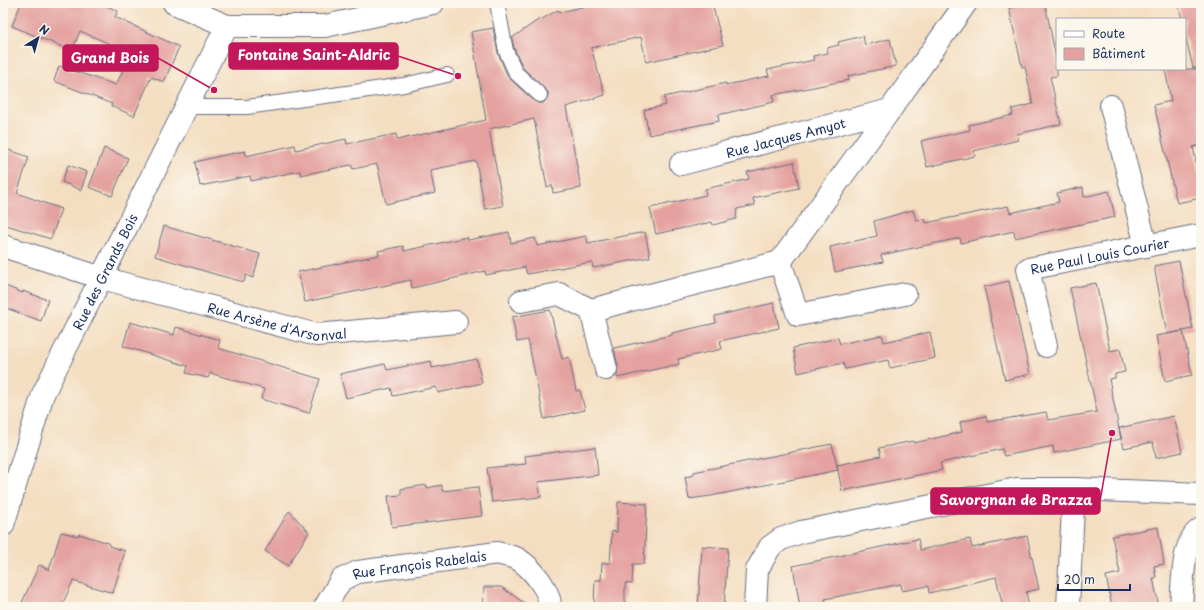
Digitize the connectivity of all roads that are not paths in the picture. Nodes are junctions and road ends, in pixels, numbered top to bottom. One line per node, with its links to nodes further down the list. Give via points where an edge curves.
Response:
1 (174, 3): 5 (street)
2 (433, 3): 5 (street, via 325,26)
3 (497, 3): 7 (lane, via 506,51 516,73)
4 (966, 3): 10 (street)
5 (227, 26): 8 (street, Rue des Grands Bois)
6 (447, 75): 8 (lane, via 404,85 247,107)
7 (540, 95)
8 (186, 106): 16 (street, Rue des Grands Bois)
9 (1111, 106): 14 (street)
10 (890, 110): 11 (street, Rue Jacques Amyot); 15 (street)
11 (681, 164)
12 (1201, 235): 14 (street, Rue Paul Louis Courier)
13 (3, 246): 16 (street, Rue Arsène d'Arsonval)
14 (1146, 246): 21 (street, Rue Paul Louis Courier, via 1028,269)
15 (780, 262): 17 (street, via 798,315); 19 (street)
16 (102, 278): 20 (street, Rue Arsène d'Arsonval, via 317,335); 25 (street, Rue des Grands Bois, via 43,394)
17 (905, 294)
18 (521, 301): 19 (street, via 559,294)
19 (591, 310): 22 (street)
20 (456, 322)
21 (1046, 346)
22 (606, 369)
23 (1074, 489): 24 (street); 29 (street, via 1018,489 801,532 781,539 770,547 757,570); 30 (street)
24 (1201, 494)
25 (3, 525)
26 (1201, 529): 31 (street, via 1188,545)
27 (325, 607): 28 (street, Rue François Rabelais, via 341,580 358,572 497,553 517,559 535,575 546,589)
28 (550, 607)
29 (755, 607)
30 (1068, 607)
31 (1181, 607)

